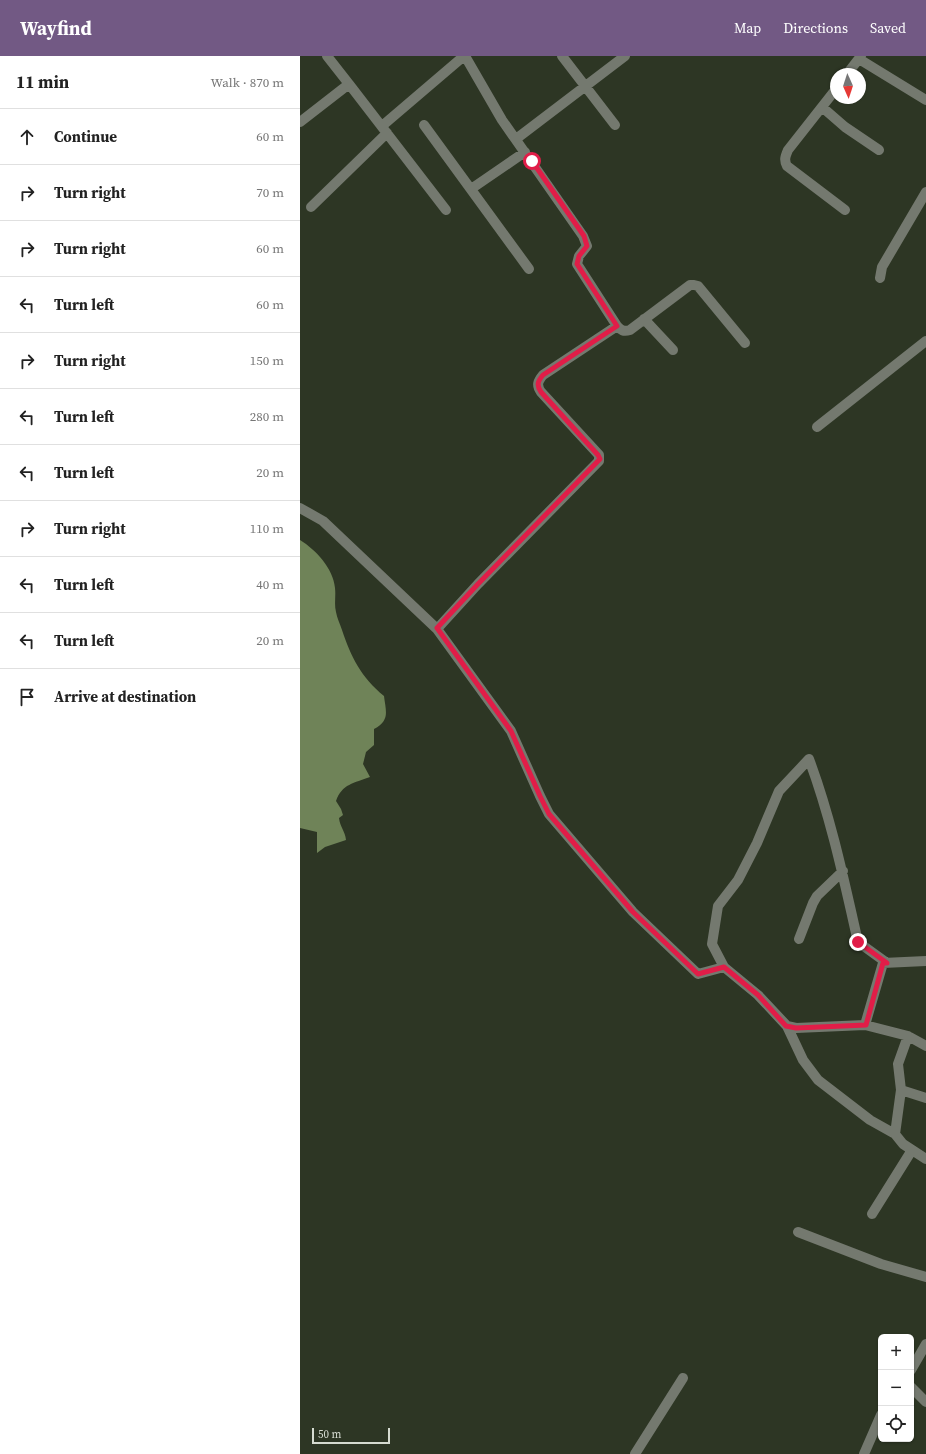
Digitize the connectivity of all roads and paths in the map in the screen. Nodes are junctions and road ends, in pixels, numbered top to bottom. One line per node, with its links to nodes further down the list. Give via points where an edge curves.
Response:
1 (327, 56): 7 (street)
2 (465, 56): 15 (street); 16 (street)
3 (562, 56): 8 (street)
4 (625, 56): 8 (street)
5 (860, 58): 6 (street); 10 (street)
6 (852, 68)
7 (349, 84): 12 (street); 15 (street)
8 (585, 86): 14 (street); 16 (street)
9 (830, 96): 11 (street)
10 (926, 100)
11 (822, 107): 17 (street, via 845,127); 23 (street, via 788,150 785,162)
12 (300, 122)
13 (424, 125): 19 (street)
14 (615, 125)
15 (384, 130): 21 (street); 22 (street)
16 (516, 139): 18 (street)
17 (879, 150)
18 (525, 152): 19 (street); 27 (street, via 584,236 587,246 579,256 577,264)
19 (471, 190): 24 (street)
20 (926, 192): 25 (street, via 882,267)
21 (311, 207)
22 (446, 210)
23 (845, 210)
24 (528, 269)
25 (880, 278)
26 (644, 319): 27 (street, via 630,330 625,331); 29 (street, via 690,285 694,285 698,286); 30 (street)
27 (617, 326): 33 (street, via 543,375 537,385 598,455 599,461)
28 (926, 341): 31 (street)
29 (745, 343)
30 (673, 350)
31 (817, 427)
32 (300, 508): 33 (street, via 323,521)
33 (437, 628): 38 (street, via 511,731 549,814 633,912 698,974)
34 (843, 871): 35 (street, via 817,896); 37 (street, via 858,942); 38 (street, via 809,759 779,791 738,880 718,906 712,944)
35 (799, 939)
36 (926, 961): 37 (street)
37 (887, 963): 39 (street, via 883,963)
38 (724, 967): 40 (street, via 758,995)
39 (866, 1025): 40 (street, via 796,1028); 41 (street)
40 (786, 1026): 45 (street, via 803,1060 818,1080 870,1120)
41 (908, 1036): 42 (street); 43 (street, via 898,1064)
42 (926, 1046)
43 (901, 1090): 44 (street); 45 (street)
44 (926, 1098)
45 (895, 1134): 46 (street)
46 (912, 1150): 47 (street); 48 (street)
47 (926, 1159)
48 (872, 1214)
49 (798, 1232): 50 (street, via 881,1264)
50 (926, 1277)
51 (926, 1344): 52 (street)
52 (914, 1365)
53 (683, 1378): 57 (street)
54 (914, 1390): 55 (street)
55 (926, 1402)
56 (878, 1423): 58 (street)
57 (635, 1454)
58 (864, 1454)

